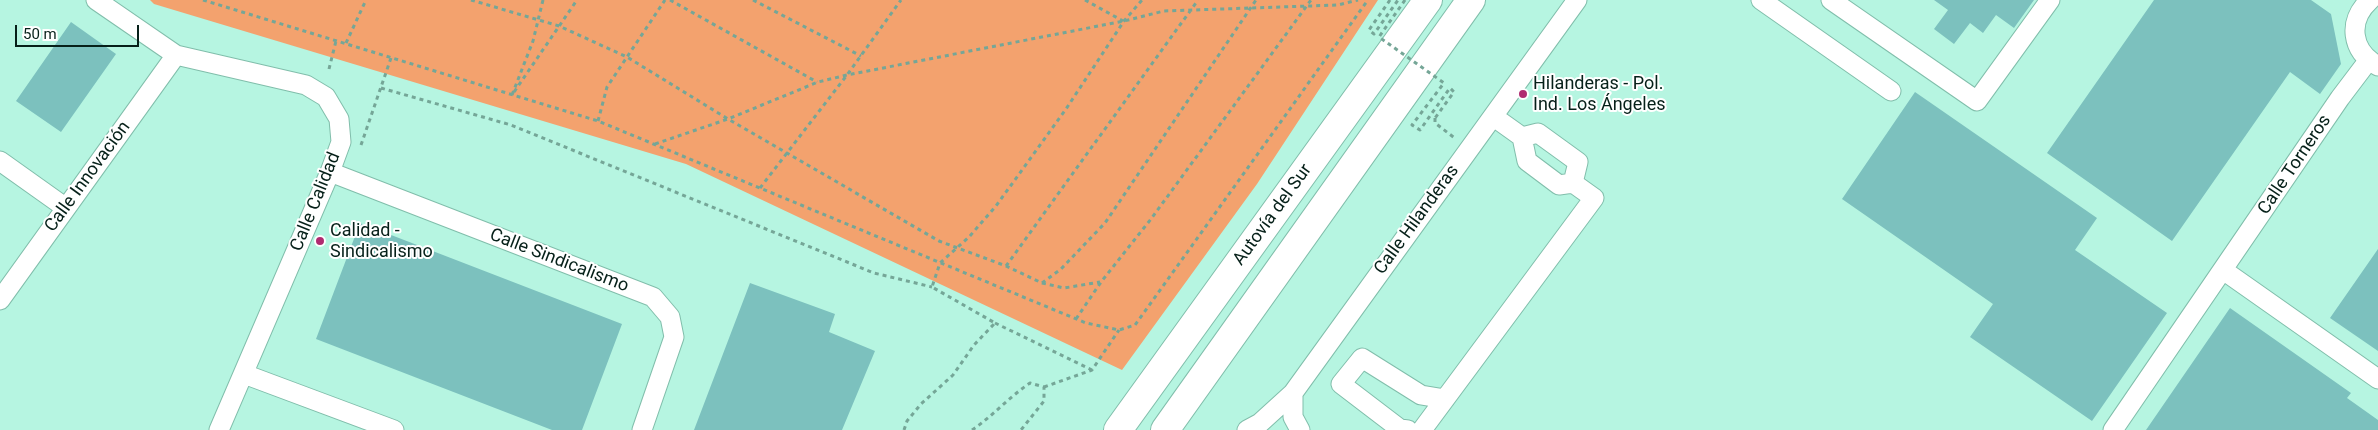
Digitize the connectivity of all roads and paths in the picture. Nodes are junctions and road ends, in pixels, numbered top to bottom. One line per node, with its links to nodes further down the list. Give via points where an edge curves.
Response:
1 (96, 0): 36 (street, Calle Calidad)
2 (203, 0): 34 (path)
3 (366, 0): 35 (path)
4 (471, 0): 31 (path)
5 (543, 0): 31 (path)
6 (577, 0): 33 (path)
7 (665, 0): 38 (path)
8 (670, 0): 43 (path)
9 (753, 0): 37 (path)
10 (901, 0): 37 (path)
11 (1085, 0): 32 (path)
12 (1142, 0): 32 (path)
13 (1198, 0): 30 (path)
14 (1256, 0): 29 (path)
15 (1311, 0): 28 (path)
16 (1358, 0): 28 (path, via 1338,5)
17 (1368, 0): 70 (path, via 1136,325)
18 (1390, 0): 19 (path, via 1369,30 1374,34)
19 (1398, 0)
20 (1405, 0): 53 (path, bridge, via 1379,37 1444,83 1412,125 1420,130 1450,88 1454,92 1434,123)
21 (1428, 0): 83 (highway, Autovía del Sur)
22 (1471, 0): 84 (highway, Autovía del Sur)
23 (1578, 0): 47 (street, Calle Hilanderas)
24 (1761, 0): 45 (street)
25 (1831, 0): 26 (street, via 1978,101)
26 (2050, 0)
27 (2362, 2): 40 (street, via 2354,29 2355,41 2360,52)
28 (1307, 6): 29 (path); 64 (path, via 1151,219)
29 (1250, 8): 30 (path); 65 (path, via 1105,223 1061,269)
30 (1192, 10): 32 (path, via 1164,11); 62 (path)
31 (538, 21): 33 (path); 46 (path)
32 (1124, 21): 42 (path); 60 (path, via 996,206)
33 (559, 26): 38 (path); 46 (path)
34 (336, 41): 35 (path); 41 (path)
35 (346, 43): 39 (path)
36 (176, 55): 56 (street, Calle Calidad, via 306,85 326,97 339,119 341,142); 59 (street, Calle Innovación)
37 (861, 56): 42 (path)
38 (627, 57): 48 (path); 49 (path, via 606,87)
39 (391, 58): 44 (path); 46 (path)
40 (2373, 64): 63 (street, Calle Torneros, via 2340,98)
41 (330, 68)
42 (847, 75): 43 (path); 54 (path)
43 (818, 82): 48 (path)
44 (381, 88): 52 (path); 66 (path, via 511,125 874,273)
45 (1891, 91)
46 (512, 95): 49 (path)
47 (1494, 117): 50 (street); 53 (street, Calle Hilanderas)
48 (728, 118): 51 (path); 54 (path)
49 (598, 121): 51 (path)
50 (1522, 137): 57 (street, via 1527,161 1559,185); 57 (street, via 1538,133 1578,162)
51 (654, 144): 58 (path)
52 (362, 145)
53 (1469, 148): 75 (street, Calle Hilanderas)
54 (787, 153): 58 (path); 60 (path)
55 (0, 161): 59 (street)
56 (330, 172): 72 (street, Calle Calidad); 79 (street, Calle Sindicalismo, via 653,297 670,317 674,337)
57 (1573, 182): 76 (street, via 1594,198)
58 (760, 188): 61 (path)
59 (66, 208): 67 (street, Calle Innovación)
60 (956, 248): 61 (path); 62 (path)
61 (940, 263): 66 (path); 68 (path)
62 (1006, 266): 65 (path)
63 (2224, 270): 73 (street); 89 (street, Calle Torneros)
64 (1100, 282): 65 (path, via 1064,288); 68 (path)
65 (1042, 283)
66 (932, 287): 69 (path)
67 (0, 300)
68 (1076, 319): 70 (path)
69 (995, 323): 71 (path); 80 (path, via 974,345 953,375 906,421)
70 (1119, 330): 71 (path)
71 (1092, 370): 74 (path)
72 (244, 374): 77 (street, Calle Calidad); 78 (street)
73 (2378, 379)
74 (1044, 387): 81 (path, via 1030,384 1012,395); 82 (path, via 1044,401)
75 (1293, 393): 85 (street, Calle Hilanderas, via 1260,423); 86 (street, via 1293,417)
76 (1445, 399): 87 (street, via 1421,394 1362,358 1341,384 1400,429); 88 (street)
77 (220, 430)
78 (394, 430)
79 (642, 430)
80 (904, 430)
81 (972, 430)
82 (1021, 430)
83 (1118, 430)
84 (1165, 430)
85 (1247, 430)
86 (1300, 430)
87 (1408, 430)
88 (1422, 430)
89 (2113, 430)

